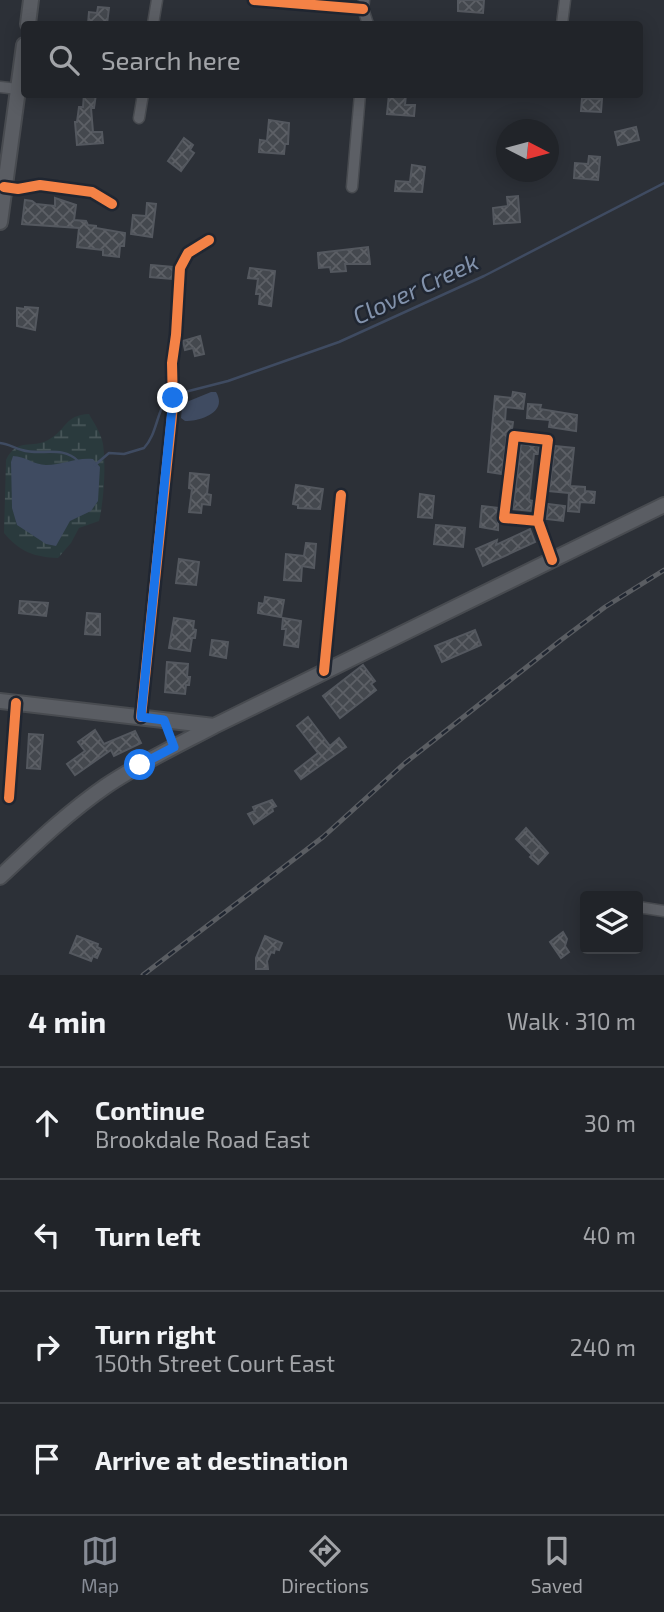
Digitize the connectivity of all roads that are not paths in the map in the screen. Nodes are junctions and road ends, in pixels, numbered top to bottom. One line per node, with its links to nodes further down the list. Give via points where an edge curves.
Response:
1 (32, 0): 6 (main road)
2 (157, 0): 7 (street)
3 (254, 0): 5 (street)
4 (565, 0): 8 (street)
5 (363, 5)
6 (28, 21)
7 (154, 21)
8 (562, 21)
9 (21, 67): 11 (main road)
10 (0, 87): 11 (street)
11 (18, 89): 15 (main road)
12 (142, 98): 14 (street)
13 (360, 98): 16 (street)
14 (139, 118)
15 (4, 187): 17 (street, via 40,185 92,192); 18 (main road)
16 (352, 187)
17 (112, 204)
18 (0, 222)
19 (209, 240): 27 (street, via 188,253 180,268 173,406)
20 (341, 495): 24 (street)
21 (664, 505): 23 (main road)
22 (537, 521): 22 (street, via 548,440 514,436 504,518); 23 (street)
23 (552, 560): 24 (main road)
24 (324, 671): 29 (main road)
25 (0, 701): 26 (main road)
26 (16, 704): 27 (main road); 31 (street)
27 (141, 717): 28 (main road)
28 (164, 720): 29 (main road); 30 (main road)
29 (214, 726): 30 (main road)
30 (174, 747): 32 (main road, via 78,807)
31 (9, 798)
32 (0, 877)
33 (643, 908): 34 (street)
34 (664, 911)

